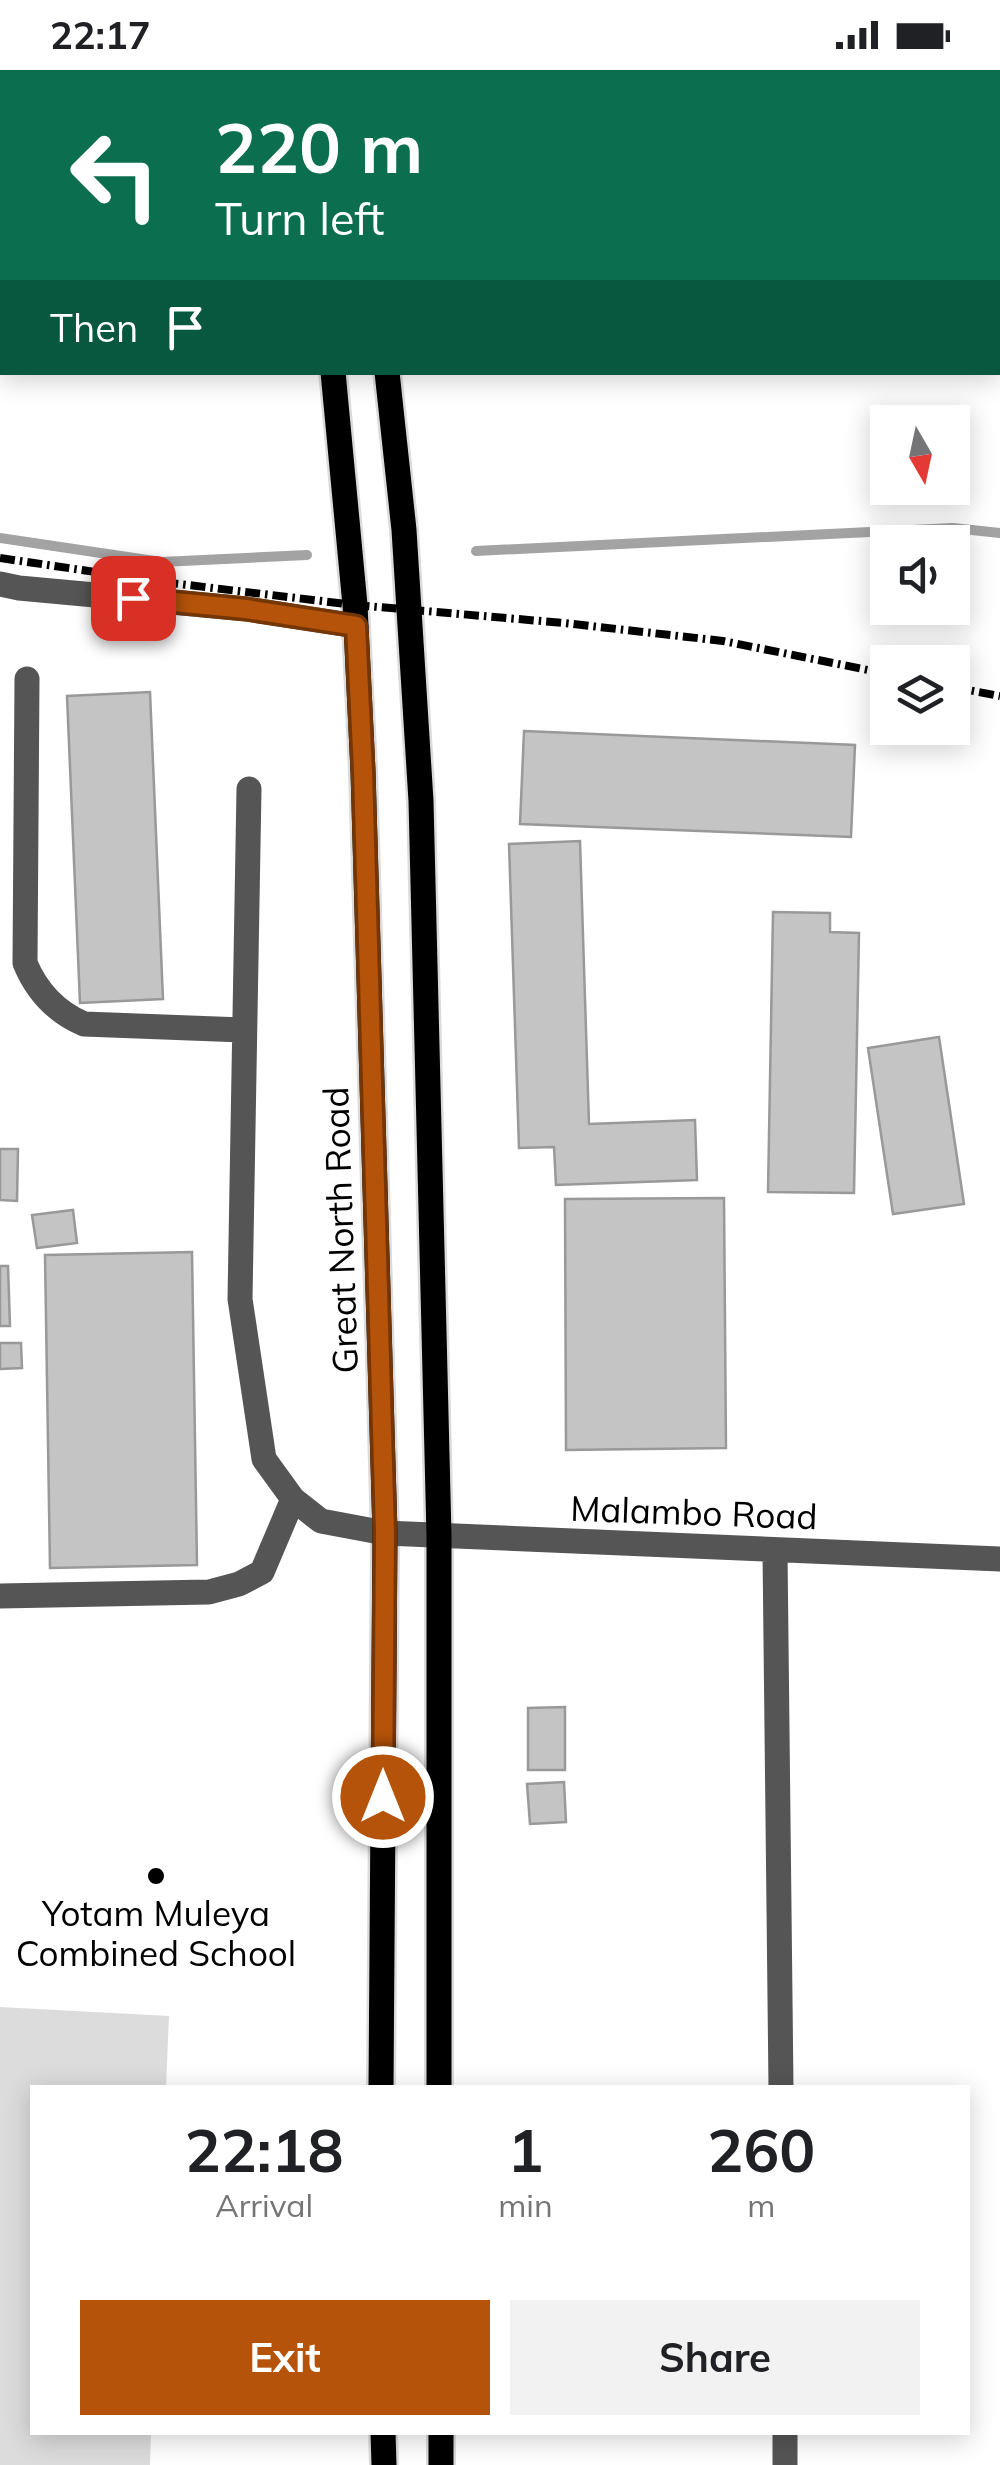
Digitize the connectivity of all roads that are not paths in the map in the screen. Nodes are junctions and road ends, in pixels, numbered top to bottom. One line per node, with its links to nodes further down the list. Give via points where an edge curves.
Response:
1 (333, 375): 4 (main road, Great North Road)
2 (387, 375): 10 (main road, via 422,801)
3 (0, 584): 4 (street)
4 (356, 626): 9 (main road, Great North Road)
5 (28, 678): 7 (street, via 25,963 34,984 65,1016 84,1024)
6 (249, 790): 7 (street)
7 (243, 1030): 8 (street, via 240,1299 264,1459)
8 (293, 1499): 9 (street, Malambo Road, via 322,1521); 13 (street, via 262,1572 239,1584 210,1592)
9 (385, 1533): 10 (street, Malambo Road); 14 (main road, Great North Road)
10 (439, 1536): 11 (street, Malambo Road); 15 (main road)
11 (775, 1551): 12 (street, Malambo Road); 16 (street)
12 (1000, 1558)
13 (0, 1596)
14 (381, 2085)
15 (439, 2085)
16 (781, 2085)
17 (383, 2435): 20 (main road)
18 (441, 2435): 21 (main road)
19 (785, 2435): 22 (street)
20 (384, 2465)
21 (441, 2465)
22 (785, 2465)

